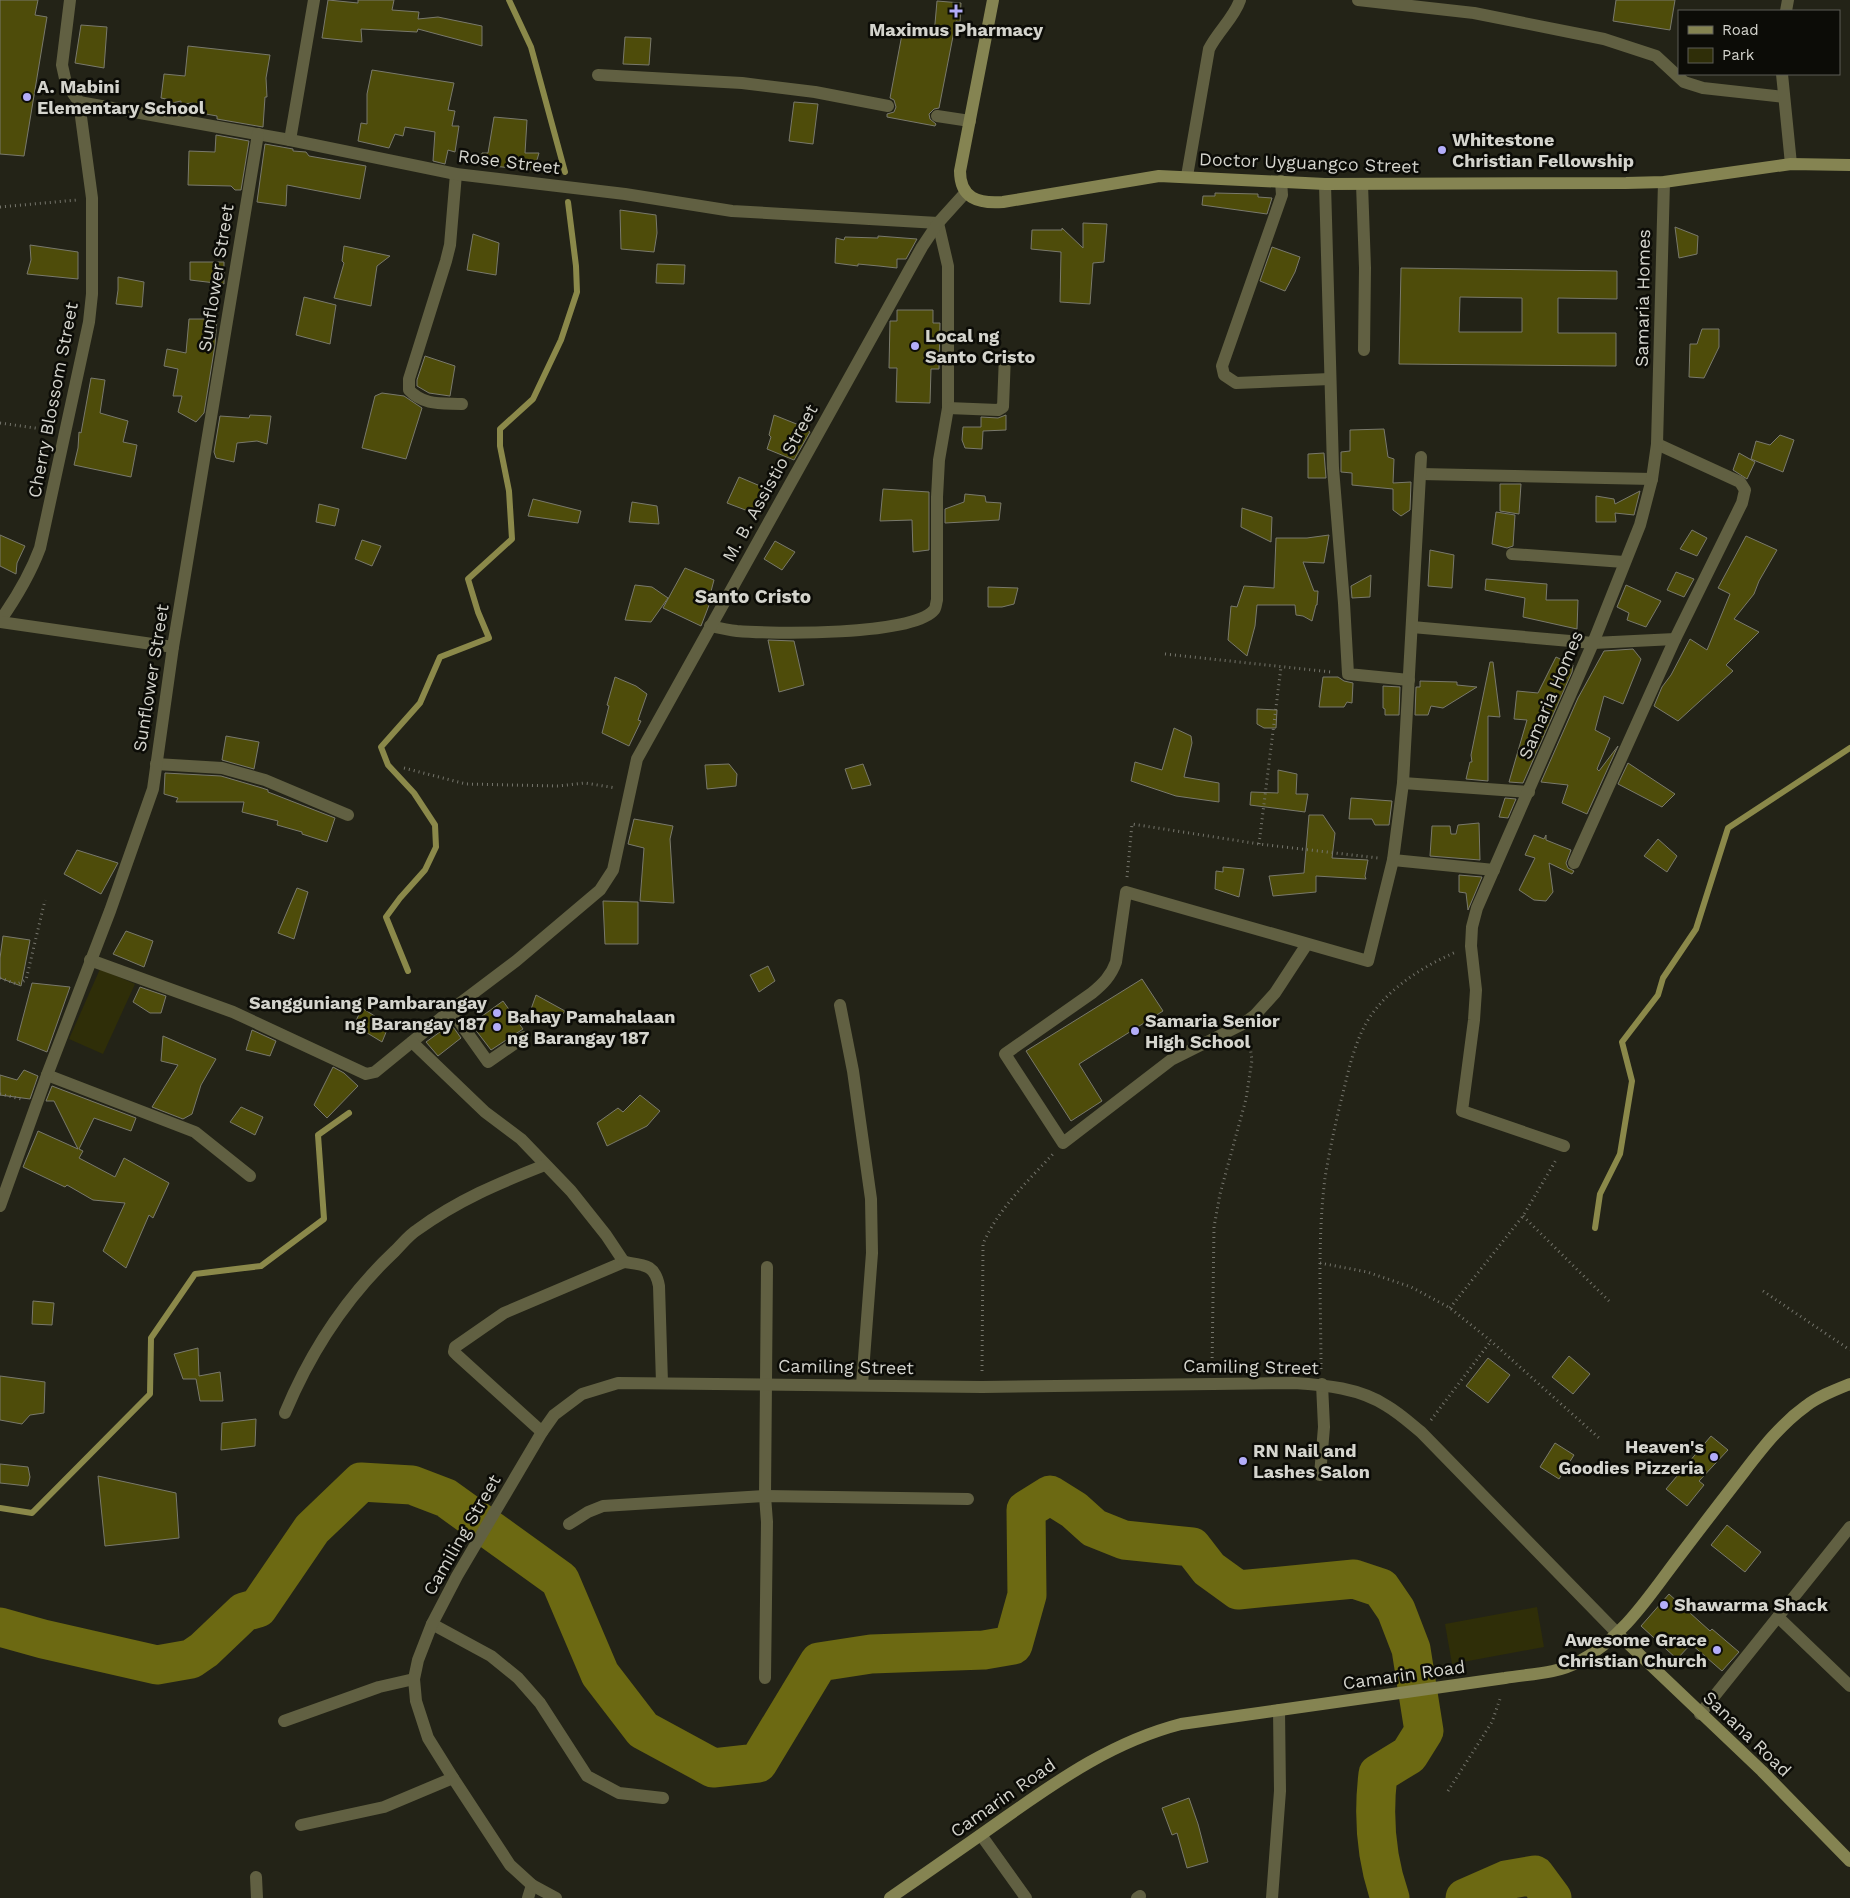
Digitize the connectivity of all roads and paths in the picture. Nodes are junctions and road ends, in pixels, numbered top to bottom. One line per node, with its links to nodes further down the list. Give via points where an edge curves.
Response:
1 (70, 0): 9 (street, Cherry Blossom Street, via 62,65 66,83)
2 (314, 0): 14 (street)
3 (991, 0): 12 (main road)
4 (1240, 0): 18 (street, via 1209,49)
5 (1358, 0): 8 (street, via 1474,14 1604,38 1656,56 1684,82 1703,88)
6 (598, 75): 10 (street, via 742,83)
7 (1782, 75): 8 (street)
8 (1784, 97): 15 (street)
9 (79, 102): 13 (street, Rose Street); 24 (street, Cherry Blossom Street)
10 (888, 106)
11 (938, 116): 12 (street)
12 (970, 121): 23 (main road, via 960,171)
13 (258, 134): 14 (street, Rose Street); 45 (street, Sunflower Street)
14 (290, 140): 17 (street, Rose Street)
15 (1791, 164): 16 (main road, Doctor Uyguangco Street); 20 (main road, Doctor Uyguangco Street)
16 (1850, 164)
17 (456, 174): 26 (street, Rose Street, via 625,194 732,211); 30 (street, via 450,245 409,379 409,390 425,402)
18 (1187, 176): 19 (main road, Doctor Uyguangco Street); 23 (main road, Doctor Uyguangco Street, via 1135,179 994,202 977,199)
19 (1281, 181): 21 (main road, Doctor Uyguangco Street); 29 (street, via 1280,204 1222,366 1224,375 1236,383)
20 (1664, 182): 22 (main road, Doctor Uyguangco Street); 34 (street, Samaria Homes)
21 (1325, 184): 22 (main road, Doctor Uyguangco Street); 29 (street)
22 (1362, 184): 27 (street)
23 (966, 192): 26 (street, M. B. Assistio Street)
24 (92, 198): 25 (path); 33 (street, Cherry Blossom Street, via 93,262 89,322)
25 (0, 207)
26 (938, 223): 31 (street, via 948,266); 41 (street, M. B. Assistio Street)
27 (1364, 350)
28 (1005, 355): 31 (street, via 1003,407 998,410)
29 (1330, 379): 48 (street)
30 (462, 404)
31 (948, 408): 41 (street, via 938,477 938,600 934,610 919,620 895,626 820,632 735,631)
32 (0, 423): 33 (path)
33 (66, 433): 40 (street, Cherry Blossom Street, via 40,548)
34 (1657, 444): 37 (street, Samaria Homes); 43 (street, via 1740,482 1745,490 1742,503)
35 (1421, 458): 36 (street)
36 (1421, 474): 37 (street); 42 (street)
37 (1652, 479): 39 (street, Samaria Homes, via 1640,525)
38 (1512, 554): 39 (street)
39 (1624, 562): 44 (street, Samaria Homes)
40 (0, 622): 45 (street)
41 (710, 626): 53 (street, M. B. Assistio Street, via 637,758)
42 (1412, 627): 44 (street); 49 (street)
43 (1675, 639): 44 (street); 58 (street)
44 (1593, 642): 54 (street, Samaria Homes)
45 (173, 647): 50 (street, Sunflower Street)
46 (1165, 654): 47 (path)
47 (1281, 667): 48 (path); 56 (path)
48 (1348, 674): 49 (street)
49 (1409, 680): 52 (street)
50 (156, 764): 55 (street, via 222,768 265,780); 64 (street, Sunflower Street, via 152,789)
51 (404, 768): 53 (path, via 466,784 558,786 584,782)
52 (1403, 783): 54 (street); 57 (street)
53 (631, 790): 67 (street, M. B. Assistio Street, via 613,870 600,890 516,961)
54 (1529, 792): 59 (street, Samaria Homes)
55 (348, 815)
56 (1259, 844): 57 (path); 60 (path, via 1132,824)
57 (1393, 860): 59 (street); 62 (street, via 1368,961)
58 (1574, 863)
59 (1494, 870): 63 (street, Samaria Homes, via 1475,917)
60 (1126, 892): 62 (street); 74 (street, via 1113,972 1092,993 1005,1054)
61 (45, 900): 65 (path, via 26,980 17,984)
62 (1307, 944): 68 (street, via 1266,1004)
63 (1471, 946): 75 (street, Samaria Homes, via 1476,990 1462,1110); 81 (path, via 1436,960 1411,976 1370,1016 1352,1055 1335,1122 1325,1179)
64 (90, 960): 70 (street, M. B. Assistio Street, via 233,1012 366,1074 375,1072); 71 (street, Sunflower Street)
65 (0, 978)
66 (840, 1005): 93 (street, via 871,1199 872,1253)
67 (451, 1010): 69 (street, via 488,1062); 70 (street, M. B. Assistio Street)
68 (1243, 1024): 74 (street, via 1171,1060); 89 (path, via 1251,1045 1252,1060 1246,1099 1214,1226)
69 (524, 1037)
70 (412, 1042): 76 (street, via 484,1112 522,1139)
71 (47, 1075): 73 (street, Sunflower Street); 77 (street, via 195,1132)
72 (0, 1094): 73 (path)
73 (36, 1103): 78 (street, Sunflower Street)
74 (1063, 1143): 94 (path, via 1000,1212 983,1244)
75 (1564, 1146): 79 (path)
76 (546, 1165): 80 (street, via 571,1191); 95 (street, via 467,1198 415,1231 358,1289 327,1332)
77 (250, 1176)
78 (0, 1206)
79 (1523, 1216): 84 (path); 85 (path)
80 (624, 1262): 88 (street, via 651,1268 657,1274); 96 (street, via 504,1313 455,1347 457,1355)
81 (1320, 1263): 85 (path, via 1367,1272 1411,1287); 91 (path)
82 (767, 1267): 90 (street)
83 (1763, 1291): 87 (path)
84 (1609, 1301)
85 (1450, 1308): 86 (path)
86 (1491, 1341): 97 (path); 98 (path)
87 (1850, 1350)
88 (662, 1383): 90 (street, Camiling Street); 96 (street, Camiling Street, via 618,1383 582,1394 554,1415)
89 (1211, 1383): 91 (street, Camiling Street); 94 (street, Camiling Street)
90 (766, 1384): 93 (street, Camiling Street); 100 (street)
91 (1322, 1384): 97 (street, Camiling Street, via 1354,1391 1386,1405); 99 (street, via 1324,1427)
92 (1850, 1384): 106 (main road, Camarin Road, via 1807,1405 1783,1424)
93 (862, 1385): 94 (street, Camiling Street)
94 (982, 1386)
95 (284, 1413)
96 (542, 1432): 105 (street, Camiling Street)
97 (1421, 1432): 106 (street, Camiling Street)
98 (1599, 1438)
99 (1320, 1475)
100 (765, 1496): 101 (street); 102 (street, via 603,1506); 107 (street)
101 (968, 1499)
102 (569, 1524)
103 (1849, 1531): 104 (street)
104 (1778, 1618): 110 (street); 112 (street)
105 (432, 1624): 109 (street, Camiling Street); 116 (street, via 491,1656 518,1678 540,1703 587,1776 619,1792)
106 (1618, 1634): 108 (main road, Camarin Road, via 1577,1663); 112 (main road, Sanana Road)
107 (765, 1678)
108 (1505, 1678): 111 (main road, Camarin Road); 115 (path, via 1492,1722)
109 (414, 1679): 113 (street, via 379,1687); 114 (street, Camiling Street, via 416,1701 428,1738)
110 (1850, 1686)
111 (1278, 1710): 118 (main road, Camarin Road, via 1181,1724 1138,1737 1065,1776); 127 (street, via 1280,1791)
112 (1700, 1714): 119 (main road, Sanana Road, via 1762,1771)
113 (284, 1721)
114 (453, 1778): 117 (street, via 384,1807); 121 (street, Camiling Street, via 510,1864)
115 (1448, 1791)
116 (663, 1798)
117 (301, 1825)
118 (981, 1835): 125 (main road, Camarin Road); 126 (street)
119 (1850, 1861)
120 (256, 1877): 122 (street)
121 (532, 1885): 123 (street); 124 (street, Camiling Street)
122 (257, 1898)
123 (528, 1898)
124 (556, 1898)
125 (890, 1898)
126 (1026, 1898)
127 (1272, 1898)

